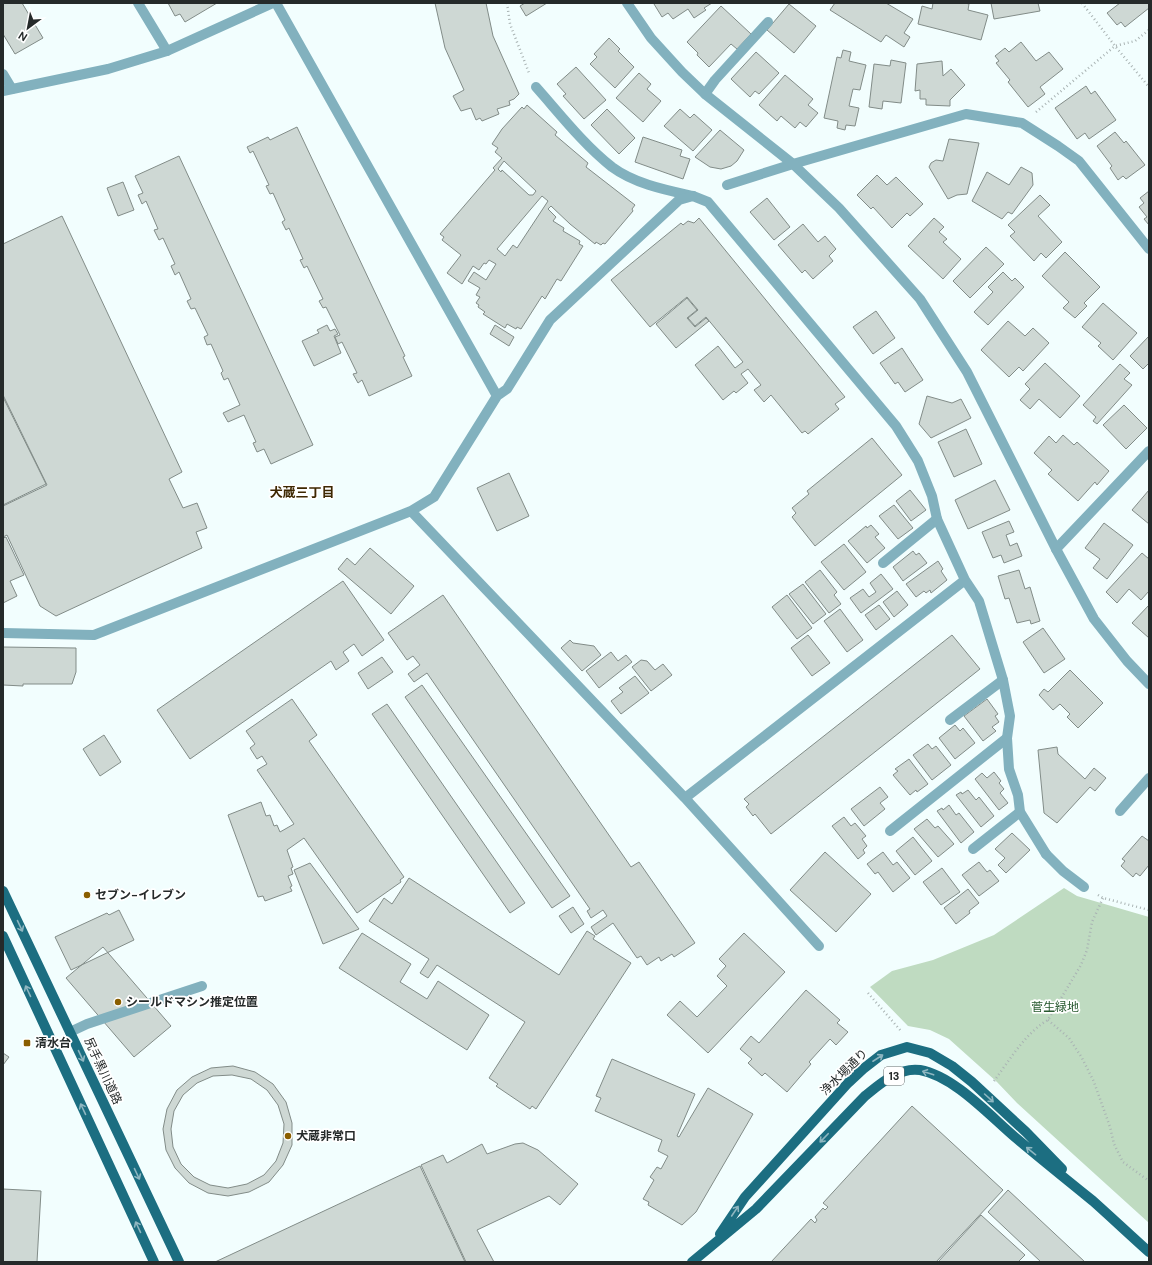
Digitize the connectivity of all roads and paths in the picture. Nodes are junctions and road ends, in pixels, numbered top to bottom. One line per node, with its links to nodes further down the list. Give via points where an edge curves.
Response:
1 (138, 3): 11 (street)
2 (273, 3): 7 (street)
3 (276, 3): 22 (street)
4 (507, 3): 13 (path, via 510,24)
5 (627, 3): 16 (street, via 651,38)
6 (1082, 3): 10 (path)
7 (254, 7): 11 (street)
8 (768, 22): 16 (street)
9 (1149, 30): 10 (path, via 1136,41)
10 (1115, 46): 14 (path); 17 (path)
11 (167, 51): 15 (street, via 108,69)
12 (3, 74): 15 (street)
13 (536, 87): 20 (street, via 583,140 613,168 660,189)
14 (1149, 87)
15 (8, 90)
16 (705, 94): 18 (street)
17 (1022, 124): 18 (street, via 966,114); 21 (street, via 1079,161)
18 (793, 164): 19 (street); 26 (street, via 839,208 920,299 967,372)
19 (727, 185)
20 (693, 196): 22 (street, via 679,200 550,320 507,388); 25 (street, via 708,202 896,426 918,461 932,496)
21 (1149, 249)
22 (497, 396): 24 (street, via 434,497)
23 (1149, 451): 26 (street)
24 (411, 511): 29 (street, via 94,635); 35 (street)
25 (937, 519): 27 (street); 28 (street)
26 (1056, 549): 31 (street, via 1094,619)
27 (883, 563)
28 (965, 580): 30 (street, via 979,601); 35 (street)
29 (3, 633)
30 (1003, 680): 32 (street); 33 (street, via 1010,716)
31 (1149, 684)
32 (950, 720)
33 (1007, 738): 37 (street, via 1009,769 1018,795); 38 (street)
34 (1149, 778): 36 (street)
35 (685, 798): 45 (street)
36 (1120, 811)
37 (1020, 812): 39 (street); 40 (street, via 1046,854 1063,871)
38 (890, 831)
39 (973, 849)
40 (1084, 886): 42 (path)
41 (3, 891): 50 (main road, 尻手黒川道路, one-way to 50)
42 (1103, 898): 43 (path); 48 (path, via 1092,922 1087,950 1081,965)
43 (1149, 910)
44 (3, 936): 56 (main road, one-way to 44)
45 (820, 946)
46 (202, 986): 50 (street)
47 (868, 993): 49 (path)
48 (1048, 1020): 51 (path, via 1030,1034); 52 (path, via 1069,1038 1082,1058 1094,1082 1114,1144 1123,1162)
49 (901, 1031)
50 (70, 1032): 57 (main road, 尻手黒川道路, one-way to 57)
51 (993, 1083)
52 (1149, 1181)
53 (1094, 1202): 54 (main road, 浄水場通り / 13, one-way to 54, via 966,1094 941,1077 920,1070 901,1072 883,1081 864,1096 756,1209); 54 (main road, 浄水場通り / 13, one-way to 53, via 745,1196 848,1083 881,1056 907,1048 930,1053 972,1082 1026,1132); 55 (main road, 浄水場通り / 13)
54 (714, 1244): 58 (main road, 浄水場通り / 13)
55 (1149, 1252)
56 (154, 1262)
57 (179, 1262)
58 (692, 1262)

